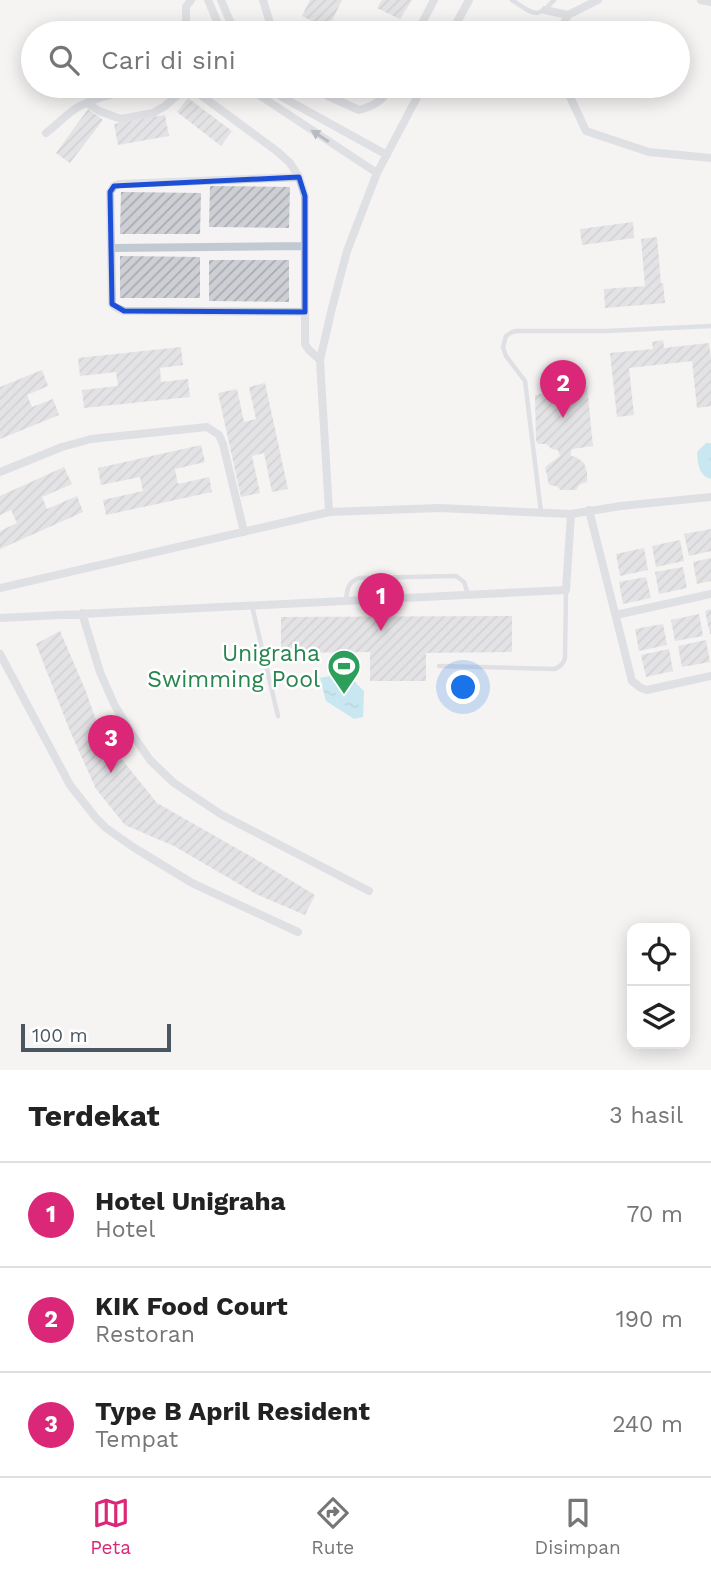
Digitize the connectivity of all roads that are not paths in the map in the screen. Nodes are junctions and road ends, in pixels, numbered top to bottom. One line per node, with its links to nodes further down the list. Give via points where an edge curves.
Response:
1 (191, 0): 14 (street)
2 (208, 0): 15 (street)
3 (221, 0): 16 (street)
4 (263, 0): 17 (street)
5 (434, 0): 18 (street)
6 (469, 0): 19 (street)
7 (512, 0): 12 (lane, via 536,13)
8 (554, 0): 12 (lane)
9 (598, 0): 13 (street)
10 (701, 0): 11 (street)
11 (711, 2)
12 (545, 10): 13 (street)
13 (568, 15): 20 (street)
14 (186, 21)
15 (217, 21)
16 (230, 21)
17 (269, 21)
18 (423, 21)
19 (458, 21)
20 (565, 21)
21 (99, 98): 30 (street)
22 (174, 98): 30 (street, via 153,113 121,119)
23 (205, 98): 35 (street, via 278,152)
24 (264, 98): 34 (street, one-way to 24)
25 (284, 98): 32 (street)
26 (332, 98): 27 (street, via 359,110)
27 (383, 98)
28 (418, 98): 32 (street)
29 (571, 98): 33 (street, via 586,131 649,152)
30 (87, 103): 31 (street)
31 (46, 134)
32 (387, 155): 34 (street)
33 (711, 158)
34 (377, 173): 40 (street, via 347,251)
35 (299, 177): 36 (street, via 305,196); 37 (street, via 119,184 110,192)
36 (305, 246): 37 (street); 38 (street)
37 (111, 248): 38 (street, via 112,304 124,311)
38 (305, 312): 40 (street, via 305,344)
39 (711, 326): 45 (lane, via 517,331 506,336 506,356 525,381)
40 (320, 360): 44 (street)
41 (0, 472): 47 (street, via 91,439 207,427 223,444)
42 (711, 496): 43 (street)
43 (589, 510): 46 (street); 55 (street)
44 (329, 512): 45 (street, via 439,508); 47 (street)
45 (541, 512): 46 (street)
46 (571, 514): 49 (street)
47 (244, 531): 48 (street)
48 (0, 588)
49 (566, 590): 50 (street); 58 (lane, via 565,658 559,667)
50 (468, 594): 52 (street); 52 (lane, via 456,576 359,578 348,587)
51 (711, 594): 55 (street)
52 (346, 600): 53 (street)
53 (251, 605): 54 (street); 60 (lane)
54 (82, 613): 56 (street); 61 (street, via 114,704 150,760 174,783 222,815)
55 (616, 615): 59 (street, via 632,681 640,688)
56 (0, 618)
57 (0, 654): 62 (street, via 70,785 106,828 192,883)
58 (439, 666)
59 (711, 676)
60 (278, 716)
61 (369, 891)
62 (298, 932)

